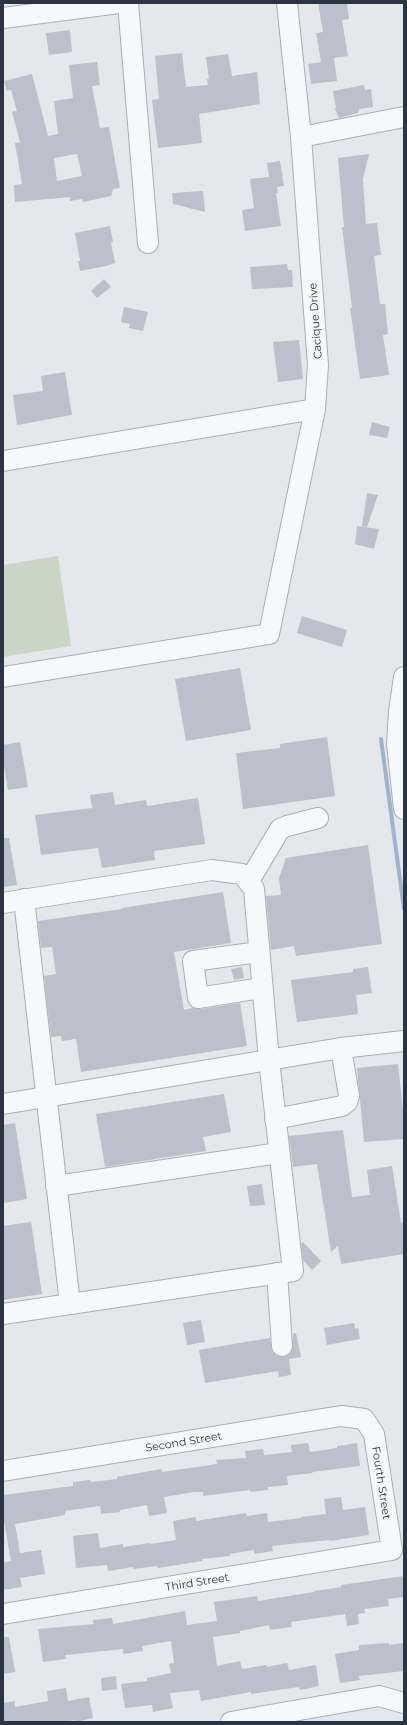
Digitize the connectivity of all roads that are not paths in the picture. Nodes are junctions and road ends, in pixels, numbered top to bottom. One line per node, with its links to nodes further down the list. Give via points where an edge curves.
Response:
1 (119, 3): 4 (street)
2 (128, 3): 7 (street)
3 (287, 3): 6 (street, Cacique Drive)
4 (3, 18)
5 (404, 117): 6 (street)
6 (301, 137): 8 (street, Cacique Drive, via 318,365)
7 (148, 243)
8 (315, 409): 9 (street); 10 (street, Cacique Drive, via 269,634)
9 (3, 461)
10 (3, 677)
11 (404, 677): 12 (street, via 397,744)
12 (404, 810)
13 (318, 818): 14 (street, via 280,829)
14 (249, 881): 15 (street, via 242,874 212,870); 17 (street, via 254,889)
15 (24, 899): 16 (street); 22 (street)
16 (3, 903)
17 (258, 952): 18 (street); 18 (street, via 193,961 198,998)
18 (262, 988): 21 (street)
19 (404, 1041): 20 (street)
20 (341, 1048): 21 (street); 24 (street, via 349,1096 347,1102 342,1106)
21 (269, 1060): 22 (street); 24 (street)
22 (46, 1097): 23 (street); 26 (street)
23 (3, 1104)
24 (275, 1119): 25 (street)
25 (279, 1153): 26 (street); 27 (street, via 294,1271)
26 (56, 1186): 28 (street)
27 (277, 1273): 28 (street); 30 (street)
28 (70, 1304): 29 (street)
29 (3, 1314)
30 (282, 1346)
31 (364, 1419): 32 (street, Second Street, via 341,1416); 33 (street, Fourth Street, via 374,1434)
32 (3, 1471)
33 (392, 1550): 34 (street, Third Street)
34 (3, 1614)
35 (404, 1703): 36 (street, via 379,1696)
36 (259, 1720): 37 (street)
37 (231, 1722)

